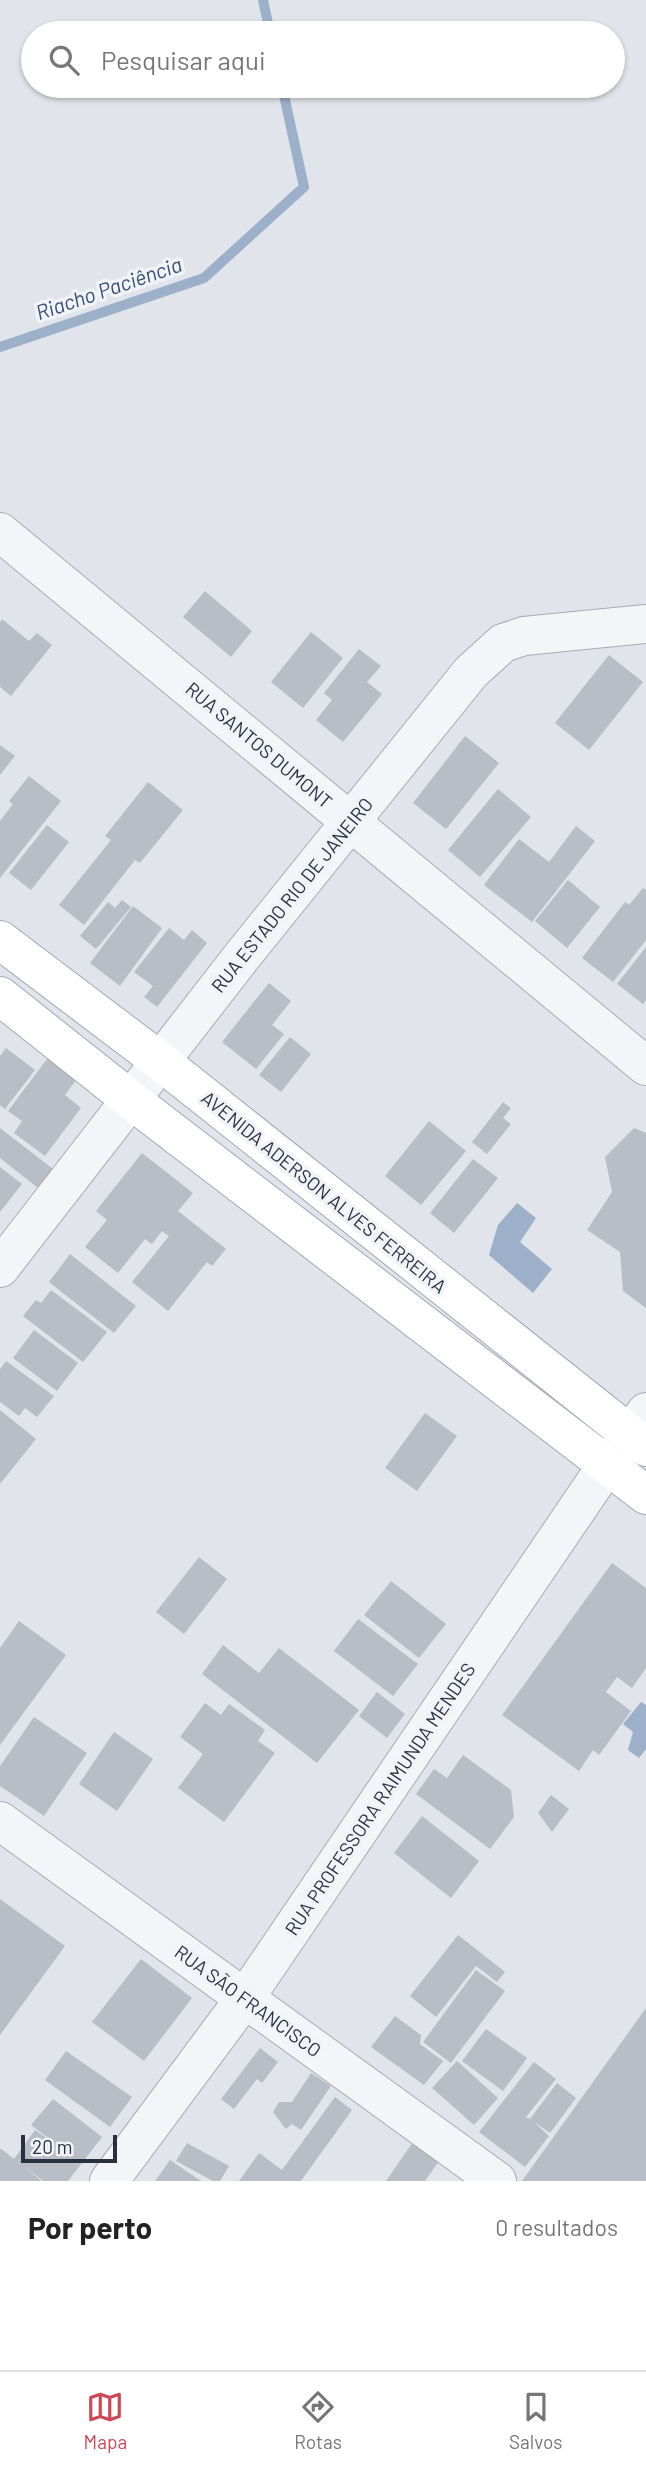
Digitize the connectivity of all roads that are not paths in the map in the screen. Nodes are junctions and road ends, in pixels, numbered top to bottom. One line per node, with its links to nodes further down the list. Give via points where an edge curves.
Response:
1 (0, 532): 3 (street, RUA SANTOS DUMONT)
2 (646, 624): 3 (street, RUA ESTADO RIO DE JANEIRO, via 542,633 503,643 471,672)
3 (351, 822): 6 (street, RUA ESTADO RIO DE JANEIRO); 7 (street, RUA SANTOS DUMONT)
4 (0, 940): 6 (main road, AVENIDA ADERSON ALVES FERREIRA)
5 (0, 996): 8 (main road)
6 (160, 1061): 8 (street, RUA ESTADO RIO DE JANEIRO); 10 (main road, AVENIDA ADERSON ALVES FERREIRA)
7 (646, 1066)
8 (131, 1100): 9 (street, RUA ESTADO RIO DE JANEIRO); 11 (main road)
9 (0, 1268)
10 (640, 1431): 11 (street, RUA PROFESSORA RAIMUNDA MENDES)
11 (607, 1465): 12 (main road); 14 (street, RUA PROFESSORA RAIMUNDA MENDES)
12 (646, 1495)
13 (0, 1821): 14 (street, RUA SÃO FRANCISCO)
14 (245, 1998): 15 (street, RUA PROFESSORA RAIMUNDA MENDES); 16 (street, RUA SÃO FRANCISCO)
15 (109, 2181)
16 (497, 2181)

